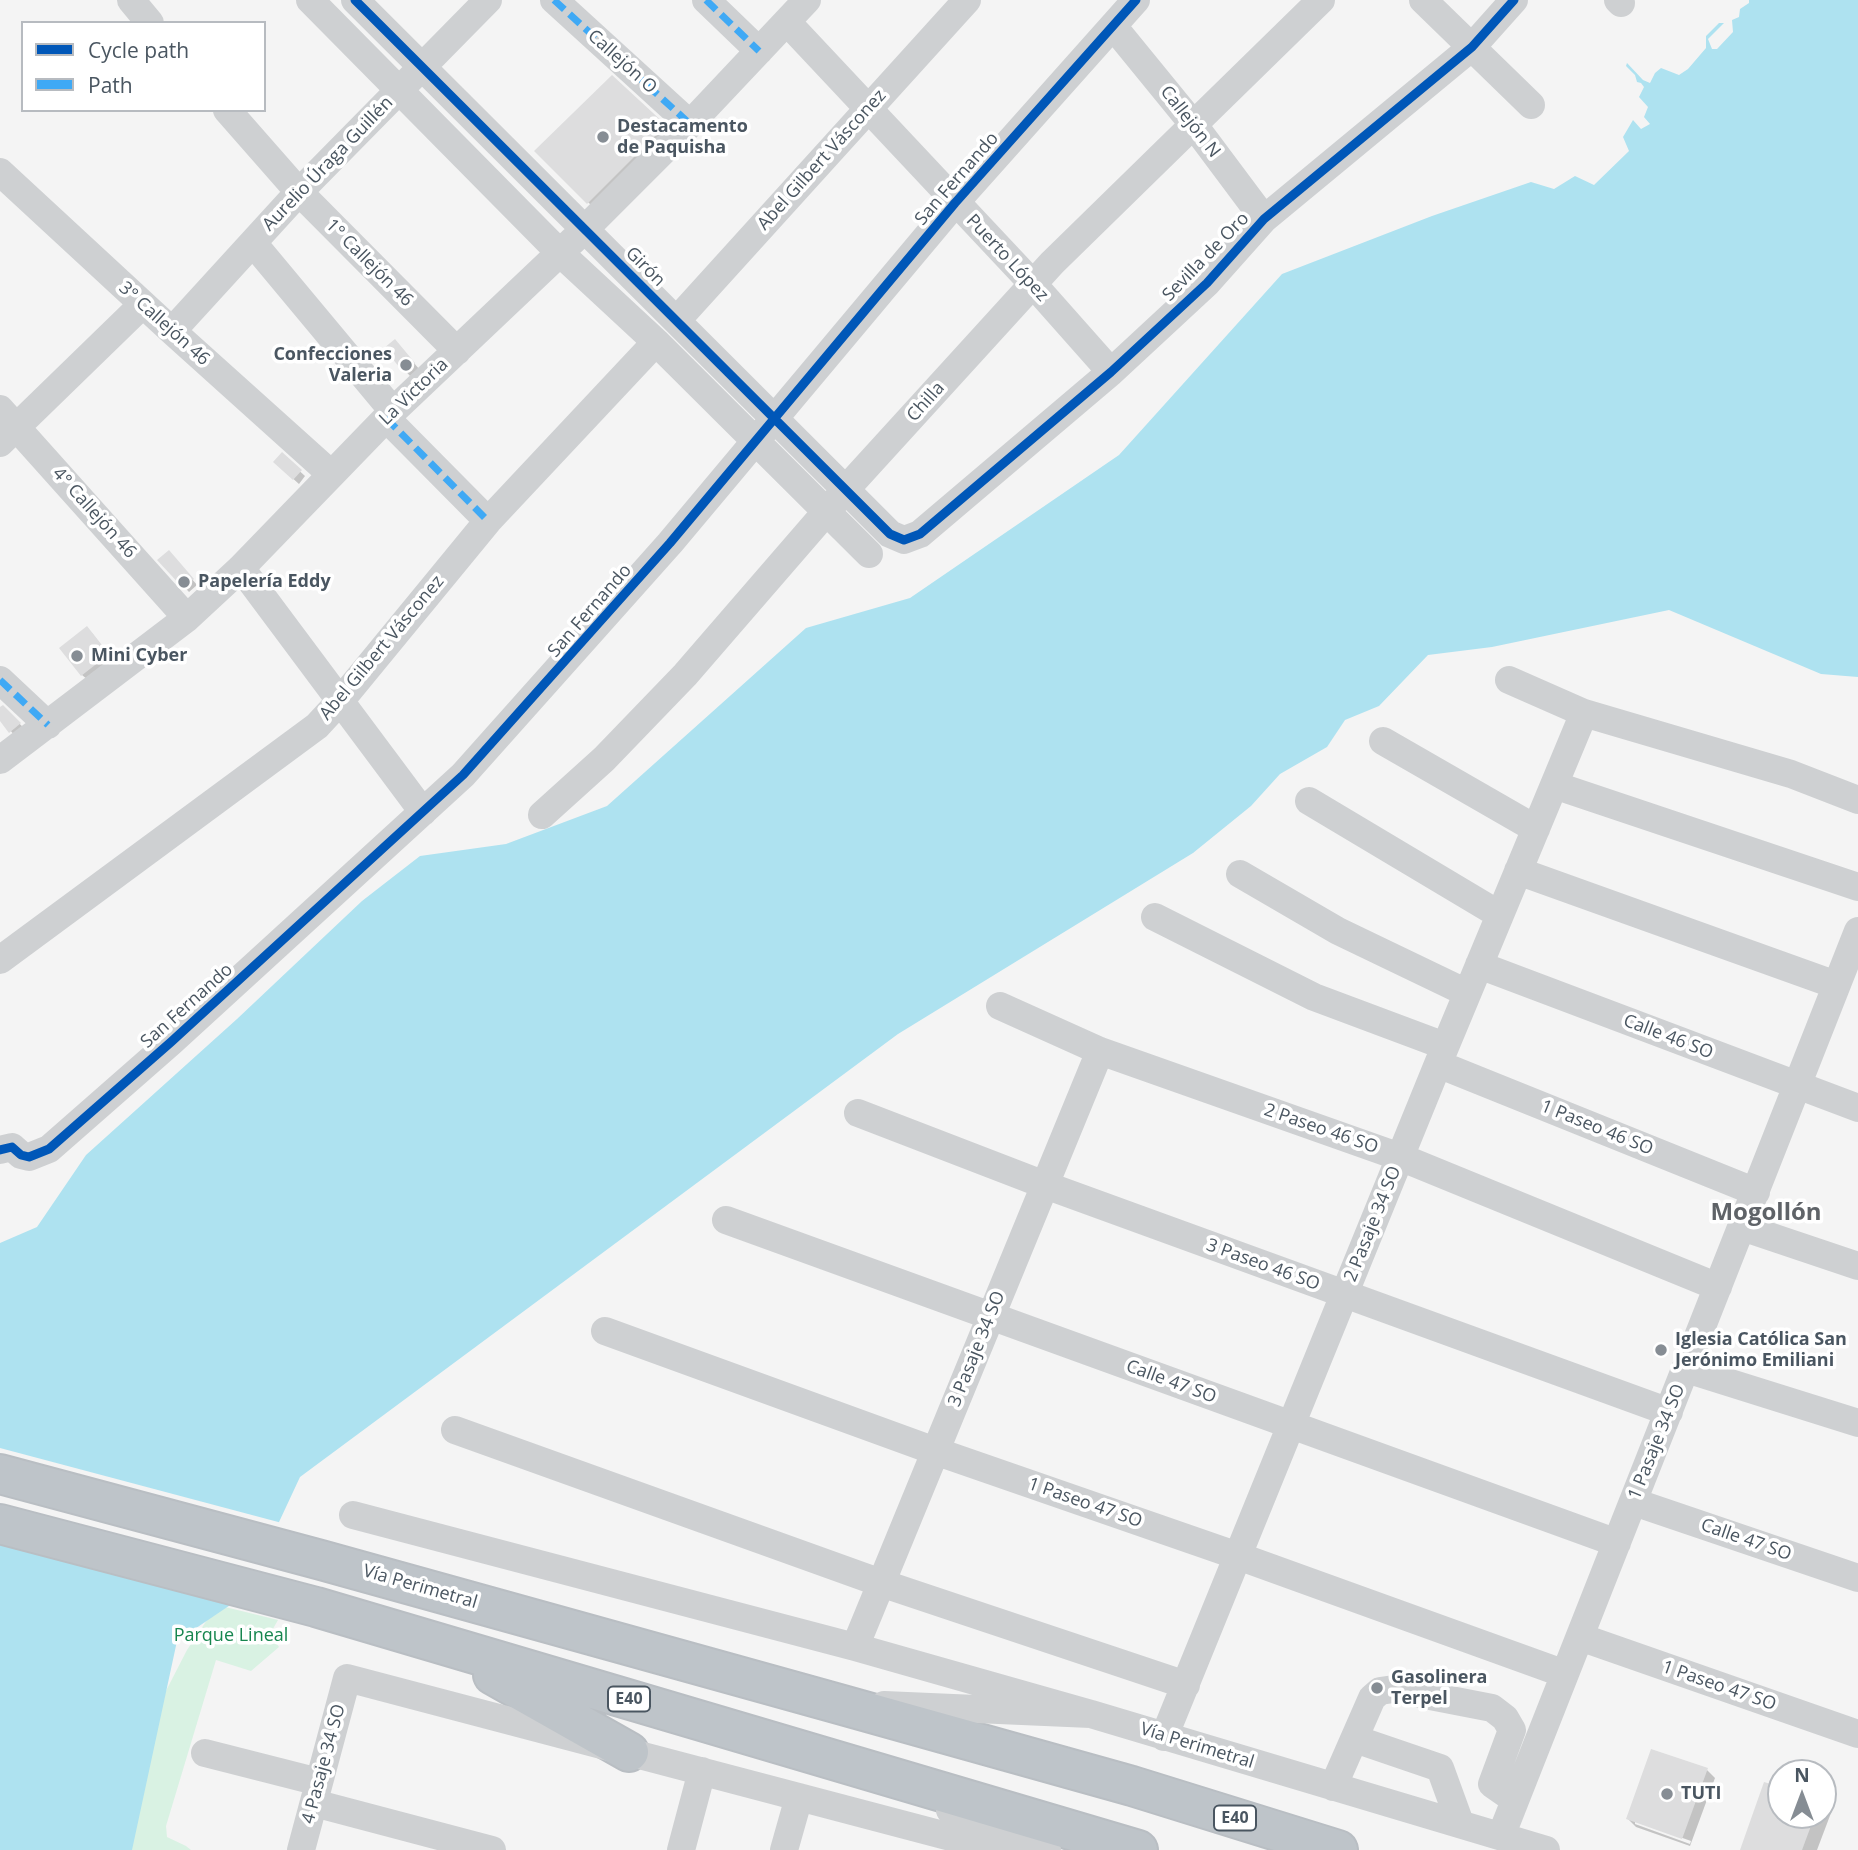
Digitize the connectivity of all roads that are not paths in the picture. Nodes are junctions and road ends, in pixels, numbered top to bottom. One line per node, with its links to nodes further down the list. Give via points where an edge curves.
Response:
1 (131, 0): 13 (street)
2 (310, 0): 19 (street)
3 (355, 0): 18 (street, Girón)
4 (488, 0): 18 (street, Aurelio Úraga Guillén)
5 (554, 0): 23 (street, Callejón O)
6 (706, 0): 17 (street)
7 (807, 0): 14 (street, La Victoria)
8 (967, 0): 21 (street, Abel Gilbert Vásconez)
9 (1136, 0): 15 (street, San Fernando)
10 (1321, 0): 24 (street, Chilla)
11 (1423, 0): 16 (street)
12 (1514, 0): 16 (street, Sevilla de Oro)
13 (148, 21)
14 (787, 22): 17 (street, La Victoria); 21 (street, Puerto López)
15 (1113, 26): 24 (street, Callejón N); 27 (street, San Fernando)
16 (1472, 47): 20 (street); 28 (street, Sevilla de Oro)
17 (759, 51): 23 (street, La Victoria)
18 (423, 69): 19 (street, Aurelio Úraga Guillén); 29 (street, Girón)
19 (401, 90): 26 (street, Aurelio Úraga Guillén); 31 (street)
20 (1531, 105)
21 (869, 109): 27 (street, Puerto López); 34 (street, Abel Gilbert Vásconez)
22 (229, 112): 26 (street, 1° Callejón 46)
23 (690, 124): 29 (street, La Victoria)
24 (1193, 124): 28 (street, Callejón N); 32 (street, Chilla)
25 (5, 186): 33 (street, 3° Callejón 46)
26 (299, 192): 30 (street, Aurelio Úraga Guillén); 37 (street, 1° Callejón 46)
27 (955, 203): 32 (street, Puerto López); 40 (street, San Fernando)
28 (1264, 219): 38 (street, Sevilla de Oro, via 1207,283)
29 (585, 229): 31 (street, La Victoria); 34 (street, Girón)
30 (253, 243): 35 (street, Aurelio Úraga Guillén); 39 (street)
31 (559, 252): 36 (street); 37 (street, La Victoria)
32 (1032, 285): 38 (street, Puerto López); 44 (street, Chilla)
33 (142, 305): 35 (street, 3° Callejón 46); 41 (street)
34 (677, 320): 40 (street, Girón)
35 (172, 331): 43 (street, 3° Callejón 46)
36 (656, 342): 42 (street); 46 (street, Abel Gilbert Vásconez)
37 (457, 351): 39 (street, La Victoria)
38 (1111, 372): 47 (street, Sevilla de Oro)
39 (389, 415): 43 (street, La Victoria); 46 (street)
40 (776, 419): 42 (street, San Fernando); 44 (street, Girón)
41 (6, 426): 50 (street, 4° Callejón 46)
42 (756, 442): 45 (street); 61 (street, San Fernando, via 496,740)
43 (331, 474): 49 (street, La Victoria)
44 (846, 489): 45 (street, Chilla); 47 (street, Girón, via 890,534 904,540)
45 (827, 511): 48 (street); 62 (street, Chilla, via 685,675)
46 (488, 521): 53 (street, Abel Gilbert Vásconez)
47 (920, 534)
48 (869, 554)
49 (241, 568): 50 (street, La Victoria); 53 (street)
50 (187, 618): 55 (street, La Victoria)
51 (0, 680): 55 (street)
52 (1509, 680): 54 (street)
53 (341, 699): 61 (street); 70 (street, Abel Gilbert Vásconez, via 317,726)
54 (1584, 713): 58 (street, 2 Pasaje 34 SO); 59 (street, via 1791,774)
55 (48, 725): 57 (street, La Victoria)
56 (1384, 741): 63 (street)
57 (0, 760)
58 (1554, 785): 63 (street, 2 Pasaje 34 SO); 66 (street)
59 (1858, 800)
60 (1309, 801): 67 (street)
61 (423, 812): 80 (street, San Fernando, via 49,1149 29,1157 12,1147)
62 (542, 815)
63 (1536, 828): 64 (street, 2 Pasaje 34 SO)
64 (1518, 871): 67 (street, 2 Pasaje 34 SO); 72 (street)
65 (1240, 874): 73 (street, via 1338,931)
66 (1858, 887)
67 (1500, 915): 71 (street, 2 Pasaje 34 SO)
68 (1155, 918): 76 (street, 1 Paseo 46 SO)
69 (1855, 948): 72 (street, 1 Pasaje 34 SO)
70 (0, 960)
71 (1479, 965): 73 (street, 2 Pasaje 34 SO); 77 (street, Calle 46 SO)
72 (1836, 985): 77 (street, 1 Pasaje 34 SO)
73 (1467, 993): 76 (street, 2 Pasaje 34 SO)
74 (1000, 1006): 75 (street, 2 Paseo 46 SO)
75 (1100, 1051): 81 (street, 2 Paseo 46 SO); 82 (street, 3 Pasaje 34 SO)
76 (1441, 1055): 81 (street, 2 Pasaje 34 SO); 83 (street, 1 Paseo 46 SO)
77 (1798, 1086): 78 (street, Calle 46 SO); 83 (street, 1 Pasaje 34 SO)
78 (1858, 1108)
79 (858, 1113): 82 (street, 3 Paseo 46 SO)
80 (0, 1150)
81 (1400, 1157): 87 (street, 2 Paseo 46 SO); 88 (street, 2 Pasaje 34 SO)
82 (1045, 1185): 88 (street, 3 Paseo 46 SO); 89 (street, 3 Pasaje 34 SO)
83 (1756, 1192): 85 (street, 1 Pasaje 34 SO)
84 (726, 1220): 89 (street, Calle 47 SO)
85 (1742, 1227): 86 (street); 87 (street, 1 Pasaje 34 SO)
86 (1858, 1266)
87 (1718, 1287): 91 (street, 1 Pasaje 34 SO)
88 (1344, 1295): 92 (street, 3 Paseo 46 SO); 94 (street, 2 Pasaje 34 SO)
89 (991, 1316): 94 (street, Calle 47 SO); 96 (street, 3 Pasaje 34 SO)
90 (606, 1331): 96 (street, 1 Paseo 47 SO)
91 (1686, 1369): 92 (street, 1 Pasaje 34 SO); 93 (street)
92 (1669, 1412): 98 (street, 1 Pasaje 34 SO)
93 (1858, 1423)
94 (1291, 1426): 101 (street, Calle 47 SO); 102 (street, 2 Pasaje 34 SO)
95 (455, 1430): 104 (street)
96 (936, 1451): 102 (street, 1 Paseo 47 SO); 104 (street, 3 Pasaje 34 SO)
97 (0, 1474): 110 (highway, Vía Perimetral / E40)
98 (1634, 1502): 101 (street, 1 Pasaje 34 SO); 103 (street, Calle 47 SO)
99 (353, 1515): 107 (street)
100 (0, 1524): 106 (highway, E40)
101 (1617, 1543): 105 (street, 1 Pasaje 34 SO)
102 (1238, 1556): 108 (street, 1 Paseo 47 SO); 109 (street, 2 Pasaje 34 SO)
103 (1858, 1578)
104 (881, 1583): 107 (street, 3 Pasaje 34 SO); 109 (street)
105 (1580, 1637): 108 (street, 1 Pasaje 34 SO); 112 (street, 1 Paseo 47 SO)
106 (437, 1643): 115 (highway); 117 (highway, E40)
107 (855, 1647): 111 (street)
108 (1565, 1674): 124 (street, 1 Pasaje 34 SO)
109 (1186, 1685): 113 (street, 2 Pasaje 34 SO)
110 (839, 1704): 111 (street, Vía Perimetral / E40); 134 (highway, Vía Perimetral / E40, via 1132,1786)
111 (1090, 1714): 113 (street, Vía Perimetral / E40)
112 (1858, 1734)
113 (1164, 1737): 121 (street, Vía Perimetral / E40)
114 (1355, 1739): 118 (street); 120 (street, via 1372,1698 1380,1692 1394,1689 1492,1708 1512,1730); 121 (street)
115 (629, 1752): 119 (street); 122 (street, 4 Pasaje 34 SO, via 347,1678)
116 (205, 1753): 122 (street)
117 (822, 1755): 132 (street, E40); 133 (highway, E40)
118 (1440, 1768): 120 (street); 125 (street)
119 (702, 1771): 123 (street); 129 (street)
120 (1492, 1784): 124 (street)
121 (1333, 1787): 125 (street, Vía Perimetral / E40)
122 (317, 1792): 127 (street, 4 Pasaje 34 SO); 128 (street)
123 (799, 1797): 130 (street); 131 (street)
124 (1515, 1800): 126 (street, 1 Pasaje 34 SO)
125 (1460, 1824): 126 (street, Vía Perimetral / E40)
126 (1502, 1836): 135 (street, Vía Perimetral / E40)
127 (301, 1850)
128 (492, 1850)
129 (681, 1850)
130 (784, 1850)
131 (1000, 1850)
132 (1047, 1850)
133 (1138, 1850)
134 (1338, 1850)
135 (1546, 1850)

